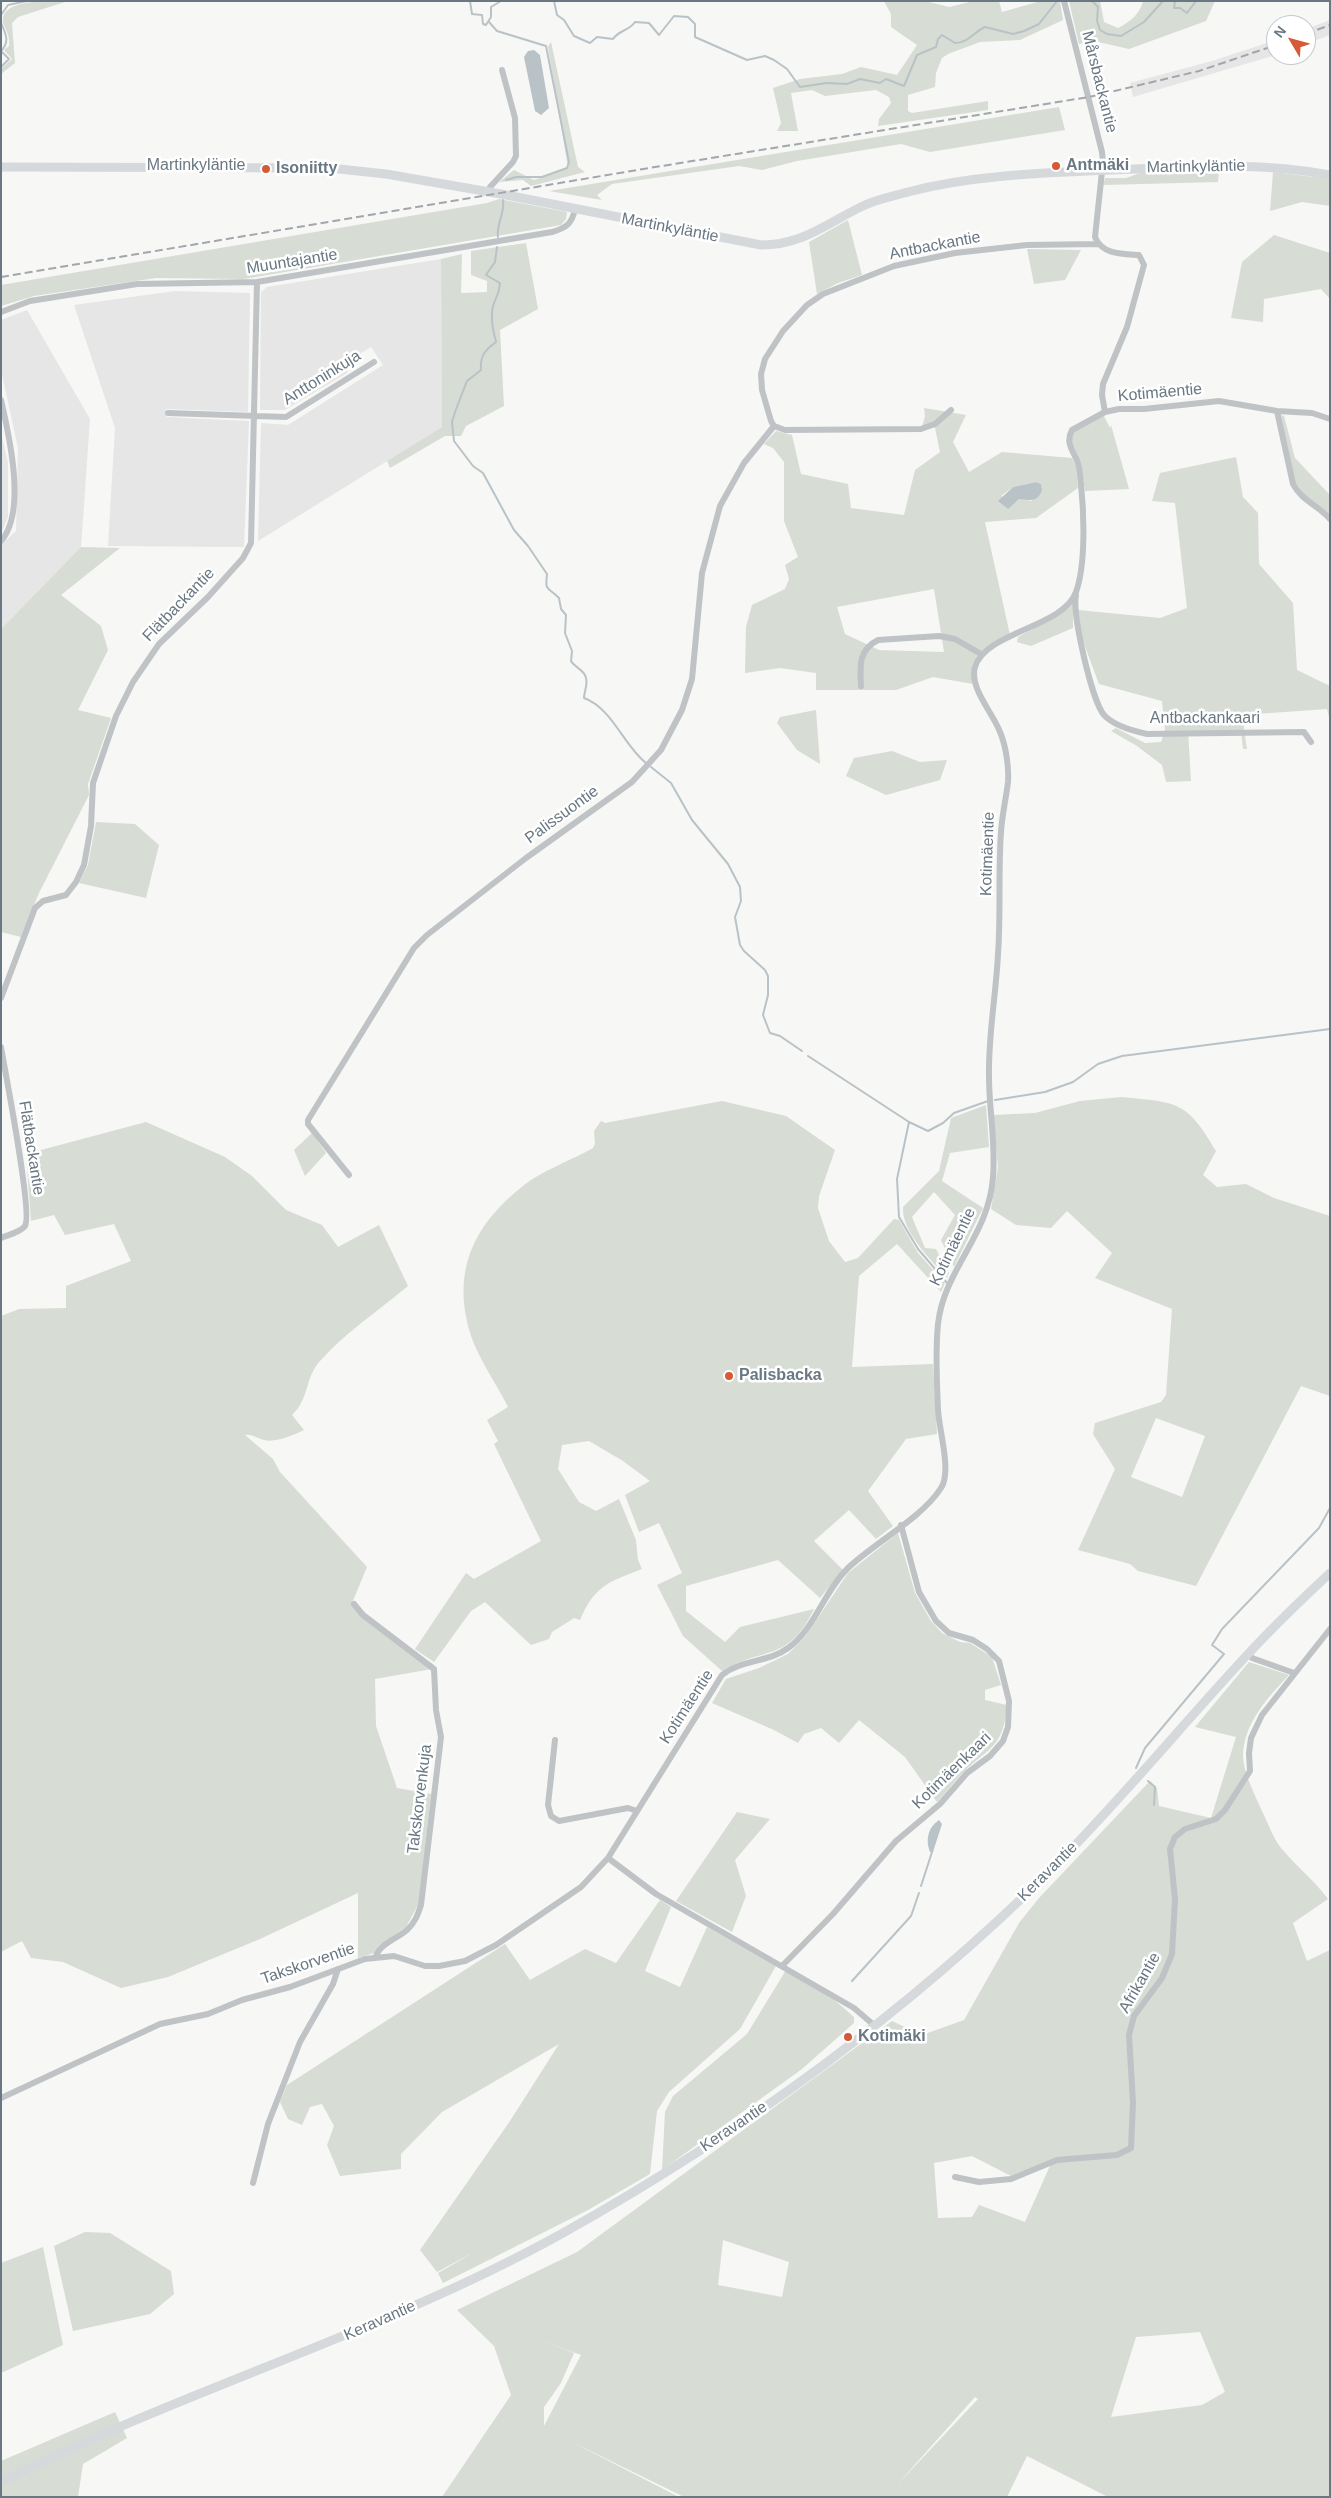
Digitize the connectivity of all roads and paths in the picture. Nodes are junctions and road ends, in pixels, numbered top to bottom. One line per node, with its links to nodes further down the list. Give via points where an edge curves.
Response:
1 (1064, 1): 4 (street, Mårsbackantie, via 1098,133)
2 (502, 70): 6 (street, via 515,118 516,156)
3 (1, 166): 6 (main road, Martinkyläntie, via 330,168)
4 (1102, 170): 5 (main road, Martinkyläntie, via 1274,167); 7 (main road, Martinkyläntie, via 1000,176 912,191 864,206 807,237 777,245 748,244); 8 (street, via 1095,237)
5 (1330, 175)
6 (488, 192): 7 (main road, Martinkyläntie)
7 (575, 209): 9 (street, Muuntajantie, via 568,226 552,232)
8 (1098, 244): 15 (street, via 1113,253 1139,255 1144,265 1127,327 1102,384); 19 (street, Antbackantie, via 1027,245 954,253 894,266 823,294 790,323 765,359 761,374 762,390)
9 (256, 282): 10 (street, Muuntajantie, via 138,284 30,302); 17 (street, Flätbackantie)
10 (1, 312)
11 (374, 362): 17 (street, Anttoninkuja, via 286,417)
12 (1, 400): 21 (street, via 13,462 13,517 11,527)
13 (951, 410): 19 (street, via 935,424 906,431 798,431)
14 (1277, 411): 15 (street, Kotimäentie, via 1218,401); 18 (street, Kotimäentie, via 1312,412); 20 (street, via 1293,484 1300,495)
15 (1105, 412): 22 (street, Kotimäentie, via 1072,430 1069,435 1069,444 1079,465 1082,488 1083,548)
16 (168, 413): 17 (street, Anttoninkuja)
17 (254, 417): 26 (street, Flätbackantie, via 252,535 248,550 208,596 159,644 133,682 116,716 92,783 91,826 82,872 66,895 43,901 35,908)
18 (1330, 419)
19 (774, 426): 28 (street, Palissuontie, via 744,463 720,506 702,573 692,679 682,710 661,750 632,782 526,858 414,948 308,1120)
20 (1330, 519)
21 (1, 541)
22 (1076, 594): 23 (street, via 1052,616); 25 (street, Antbackankaari, via 1078,633 1092,685 1105,716 1129,730 1147,734 1304,732)
23 (981, 654): 24 (street, via 955,639 938,636 878,640 863,653); 30 (street, Kotimäentie, via 974,671 975,684 1002,735 1008,772 1000,834 1000,924 989,1075 993,1178 984,1220 943,1298 938,1323 936,1364 938,1416 946,1472 944,1484)
24 (861, 686)
25 (1311, 742)
26 (1, 998)
27 (1, 1047): 29 (street, Flätbackantie, via 27,1223 24,1228)
28 (349, 1175)
29 (1, 1238)
30 (901, 1525): 37 (street, Kotimäentie, via 838,1579 794,1644 774,1656 738,1665 722,1675); 40 (street, Kotimäenkaari, via 919,1592 936,1621 949,1632 973,1640 999,1661 1009,1701 1008,1726 995,1751 967,1773 940,1804 896,1842)
31 (1330, 1573): 34 (main road, Keravantie)
32 (354, 1604): 39 (street, Takskorvenkuja, via 363,1615 434,1669 441,1737 421,1905 417,1918 408,1929 380,1949)
33 (1330, 1629): 35 (street, Afrikantie)
34 (1249, 1653): 35 (street, via 1252,1658); 42 (main road, Keravantie, via 1050,1871)
35 (1294, 1673): 44 (street, Afrikantie, via 1262,1715 1252,1738 1250,1771 1226,1810 1216,1820 1184,1829 1175,1837 1170,1850 1176,1899 1172,1954 1162,1978 1134,2016 1129,2035 1133,2103 1131,2148 1117,2155 1058,2160 1011,2179 979,2182)
36 (555, 1740): 37 (street, via 548,1806 551,1816 559,1821 628,1808)
37 (637, 1811): 38 (street, Kotimäentie)
38 (608, 1858): 39 (street, Takskorventie, via 581,1887 477,1956 439,1966 425,1966 394,1956); 40 (street, via 656,1894)
39 (376, 1956): 41 (street, Takskorventie)
40 (782, 1966): 42 (street, via 854,2008)
41 (338, 1969): 43 (street, Takskorventie, via 208,2014 160,2024); 45 (street, via 300,2042 268,2124)
42 (875, 2026): 46 (main road, Keravantie, via 704,2148 562,2234 459,2286 352,2334 162,2408)
43 (1, 2098)
44 (955, 2177)
45 (253, 2183)
46 (1, 2482)

